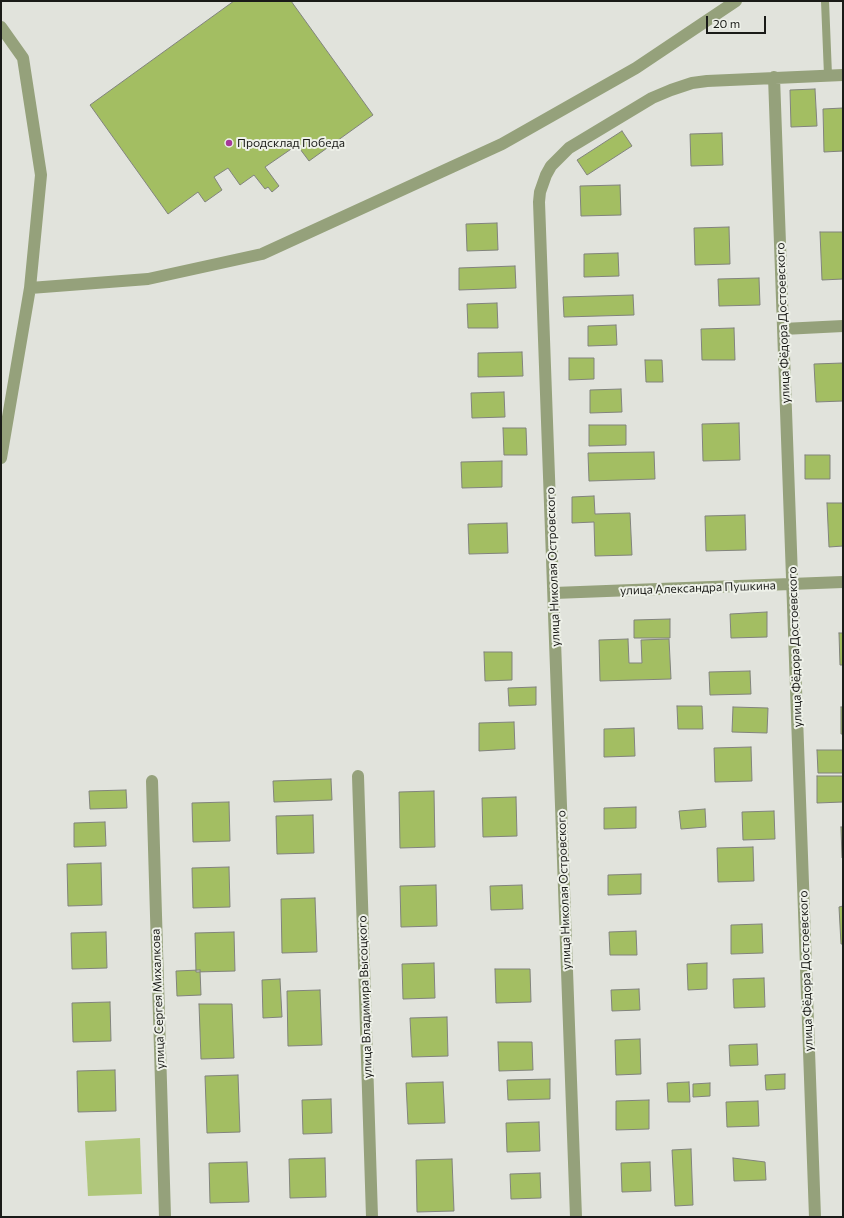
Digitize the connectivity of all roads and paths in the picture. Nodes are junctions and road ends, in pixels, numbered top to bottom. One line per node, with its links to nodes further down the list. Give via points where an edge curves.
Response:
1 (736, 1): 7 (street, via 636,68 502,144 262,254 148,279)
2 (825, 1): 4 (lane)
3 (1, 27): 7 (street, via 23,58 41,175)
4 (828, 75): 5 (street, улица Николая Островского); 6 (street, улица Николая Островского)
5 (843, 75)
6 (774, 77): 9 (street, улица Фёдора Достоевского); 13 (street, улица Николая Островского, via 707,81 681,86 659,95 569,148 551,166 546,176 539,202)
7 (30, 288): 10 (street)
8 (843, 326): 9 (street)
9 (783, 328): 12 (street, улица Фёдора Достоевского)
10 (1, 458)
11 (843, 582): 12 (street, улица Александра Пушкина)
12 (792, 584): 13 (street, улица Александра Пушкина); 19 (street, улица Фёдора Достоевского)
13 (554, 593): 18 (street, улица Николая Островского)
14 (358, 776): 17 (street, улица Владимира Высоцкого)
15 (152, 781): 16 (street, улица Сергея Михалкова)
16 (165, 1217)
17 (372, 1217)
18 (576, 1217)
19 (815, 1217)

